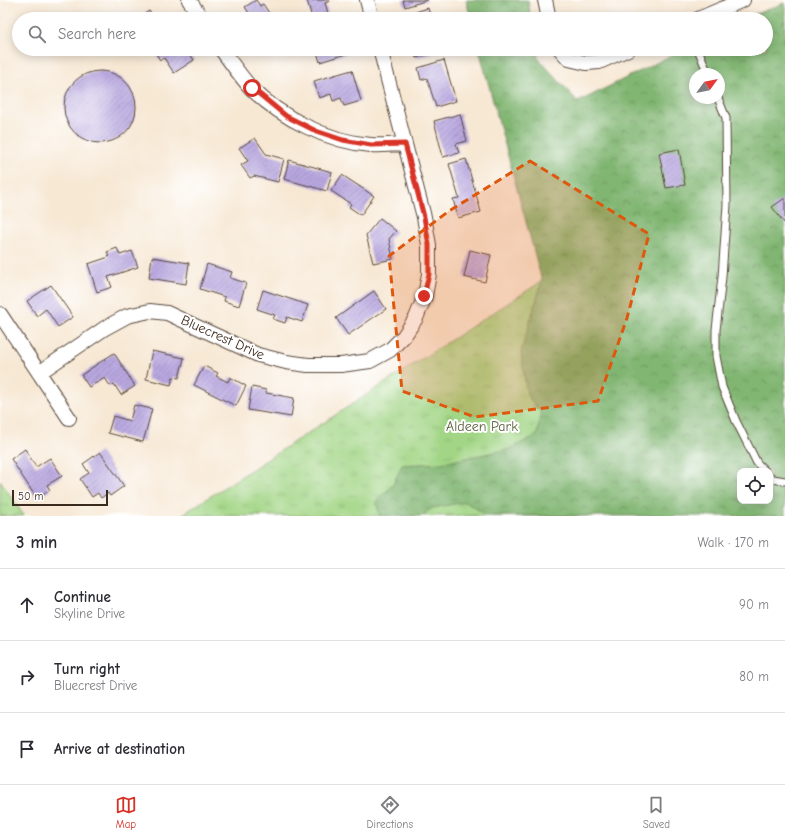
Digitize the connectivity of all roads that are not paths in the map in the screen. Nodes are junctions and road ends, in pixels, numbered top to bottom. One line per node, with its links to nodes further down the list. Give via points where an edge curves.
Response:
1 (190, 0): 5 (street)
2 (367, 0): 6 (street)
3 (545, 0): 7 (street)
4 (743, 0): 8 (street)
5 (198, 12)
6 (370, 12)
7 (548, 12)
8 (715, 12)
9 (226, 56): 16 (street, via 252,88 286,116 316,131 343,140 371,145)
10 (382, 56): 16 (street, Bluecrest Drive)
11 (566, 56): 12 (street, via 586,63 599,62)
12 (612, 56)
13 (701, 56): 14 (lane)
14 (706, 68)
15 (720, 104): 20 (lane, via 726,118 727,205 716,356 722,387 756,463)
16 (405, 144): 18 (street, Bluecrest Drive, via 424,217 429,245 429,274 416,318 404,336 390,350 370,361 342,365 286,362 258,355 167,313 150,311 126,316)
17 (0, 314): 18 (street)
18 (39, 373): 19 (street)
19 (69, 418)
20 (762, 468)
21 (773, 479): 22 (lane)
22 (785, 481)

